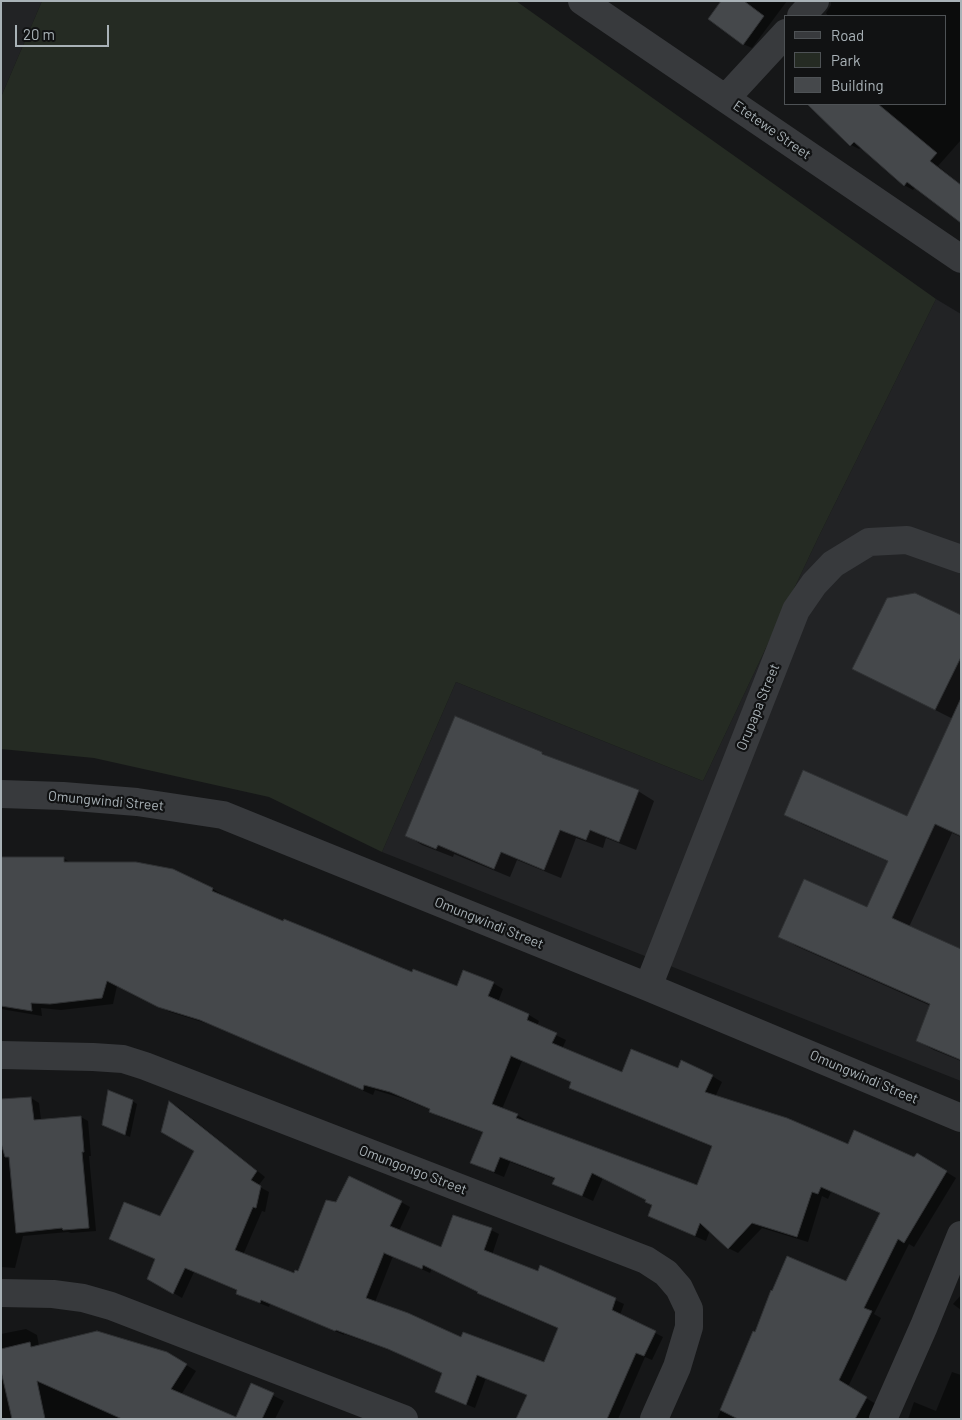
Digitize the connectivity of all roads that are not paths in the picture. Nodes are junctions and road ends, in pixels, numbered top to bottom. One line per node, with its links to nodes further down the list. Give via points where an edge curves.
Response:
1 (582, 1): 5 (street, Etetewe Street)
2 (815, 1): 3 (street)
3 (802, 15)
4 (784, 35): 5 (street)
5 (726, 98): 6 (street, Etetewe Street)
6 (961, 260)
7 (961, 559): 9 (street, Orupapa Street, via 907,540 869,542 833,564 814,584 796,610)
8 (1, 794): 9 (street, Omungwindi Street, via 137,802 223,815)
9 (648, 987): 11 (street, Omungwindi Street)
10 (1, 1055): 15 (street, Omungongo Street, via 92,1056 145,1066 646,1260 680,1288 689,1309 689,1327 677,1367)
11 (961, 1118)
12 (961, 1235): 16 (street)
13 (1, 1293): 14 (street, via 53,1294 111,1306)
14 (404, 1419)
15 (654, 1419)
16 (883, 1419)

